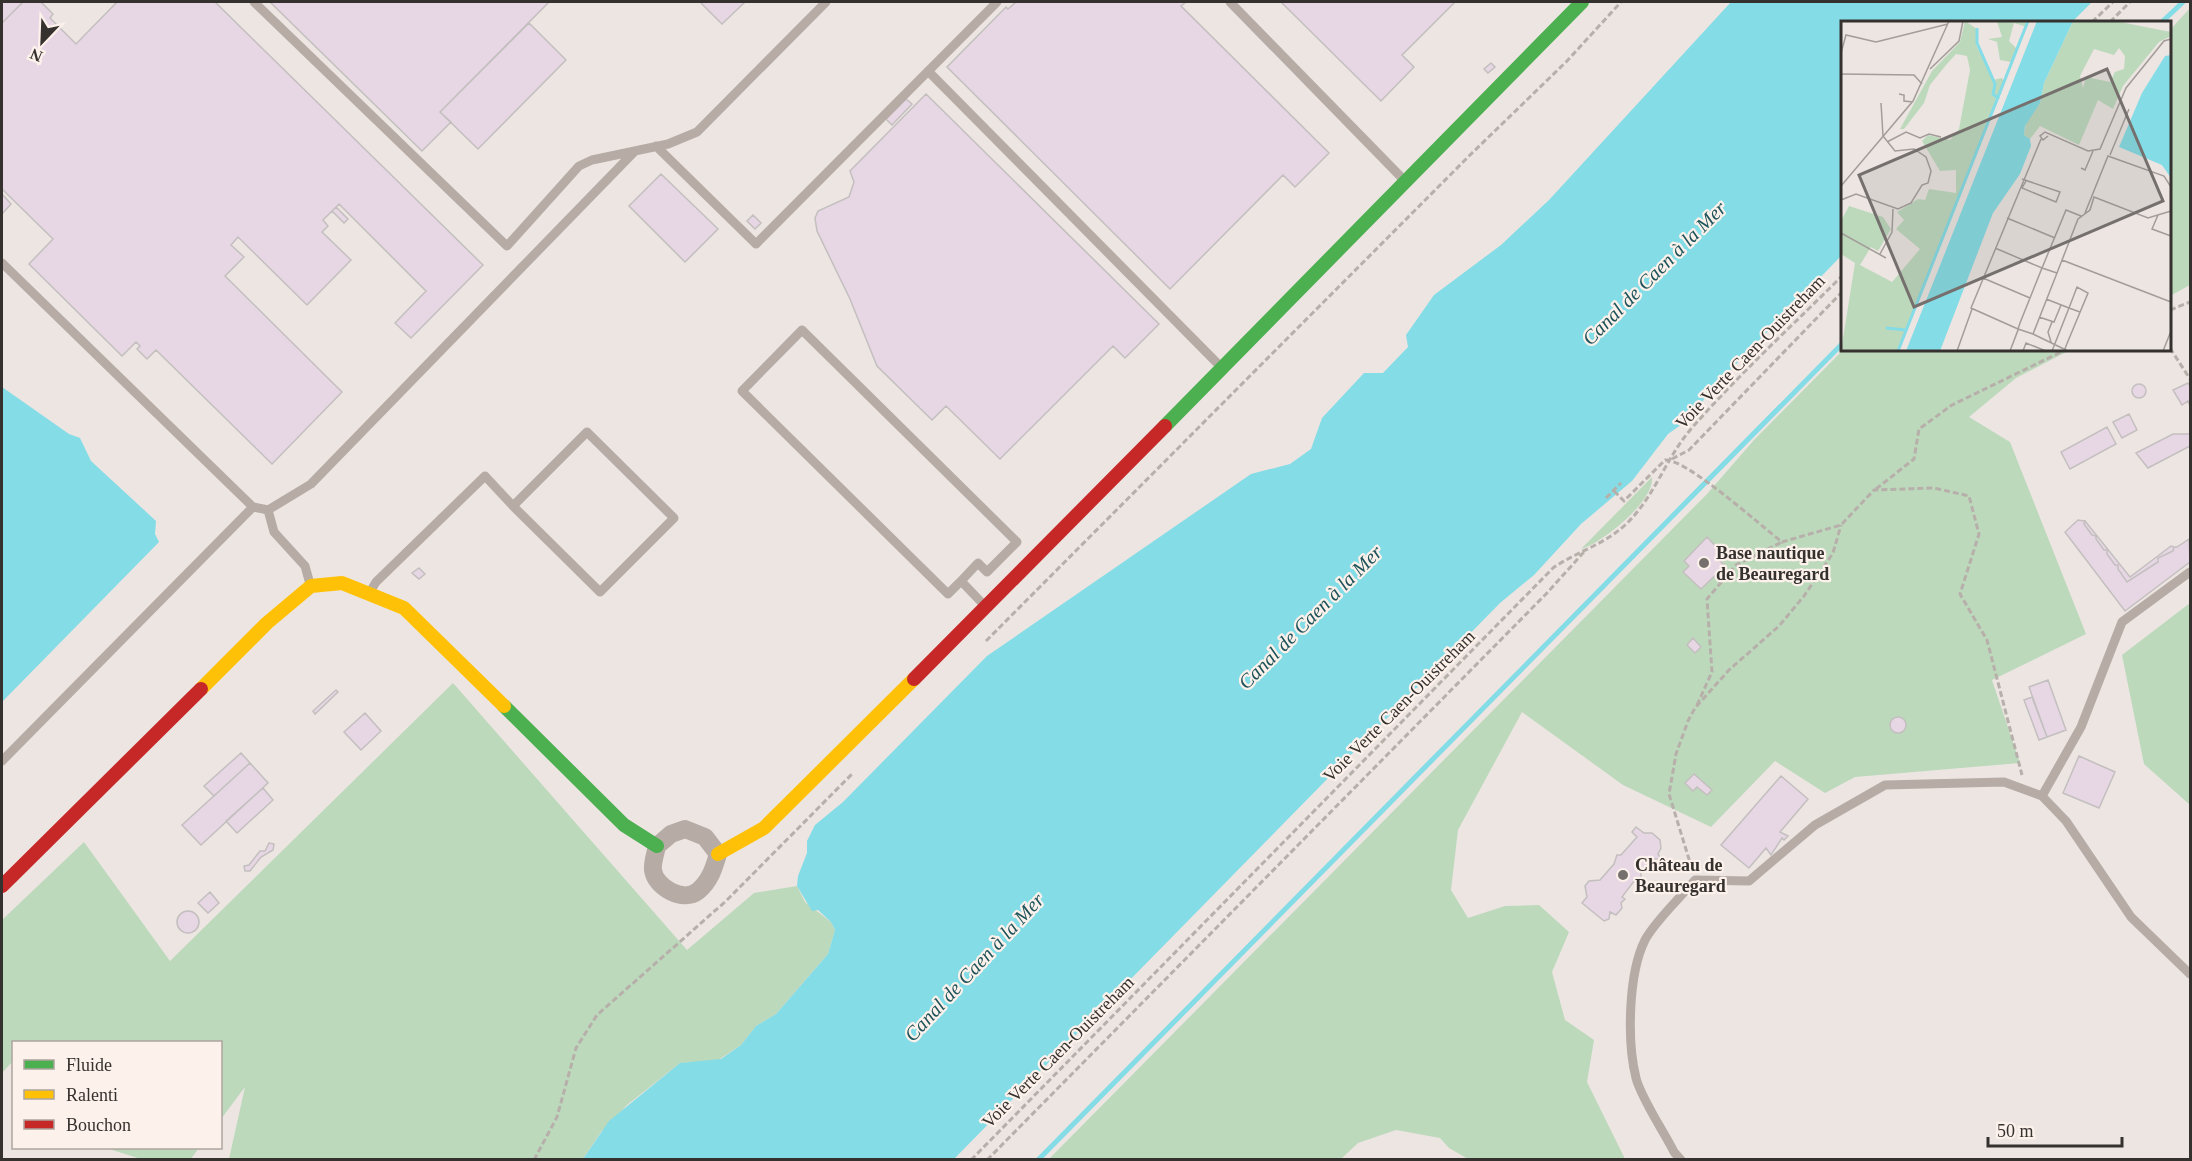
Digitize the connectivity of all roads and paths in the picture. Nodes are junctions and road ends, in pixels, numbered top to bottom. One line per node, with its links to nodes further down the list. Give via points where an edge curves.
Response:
1 (254, 2): 13 (lane, via 507,246 579,166)
2 (826, 2): 12 (lane, via 697,132)
3 (997, 2): 11 (lane)
4 (1230, 2): 14 (lane)
5 (1582, 2): 14 (street)
6 (1621, 2): 40 (path, via 1567,61)
7 (2113, 2): 9 (path)
8 (2130, 2): 10 (path)
9 (2093, 21)
10 (2111, 21)
11 (928, 71): 12 (lane, via 756,244); 22 (lane)
12 (656, 146): 13 (lane)
13 (635, 151): 31 (lane, via 311,484)
14 (1405, 181): 22 (street)
15 (2, 263): 30 (lane)
16 (1841, 277): 24 (path, Voie Verte Caen-Ouistreham, via 1692,428)
17 (1841, 293): 24 (path, via 1689,450)
18 (2190, 302): 19 (path)
19 (2171, 309)
20 (2063, 351): 27 (path, via 1952,405 1919,429 1914,459)
21 (2171, 351): 23 (path)
22 (1222, 367): 39 (street)
23 (2190, 379)
24 (1670, 460): 26 (path, via 1665,460 1624,501); 33 (path, via 1690,468); 34 (path, Voie Verte Caen-Ouistreham, via 1636,513 1612,535)
25 (1621, 483): 26 (path)
26 (1614, 490): 28 (path)
27 (1874, 490): 32 (path); 44 (path, via 1934,488 1969,495 1979,534 1960,594 1987,640)
28 (1606, 498)
29 (513, 506): 29 (lane, via 600,592 674,518 586,432); 38 (lane, via 485,476)
30 (253, 507): 31 (lane); 42 (lane)
31 (268, 510): 37 (lane, via 274,532 305,566)
32 (1841, 525): 33 (path); 41 (path, via 1833,553 1798,603)
33 (1782, 542): 41 (path, via 1736,565 1707,599 1712,672)
34 (1585, 551): 53 (path, Voie Verte Caen-Ouistreham, via 1553,568); 54 (path)
35 (2190, 572): 45 (lane, via 2122,622 2080,728)
36 (961, 581): 36 (lane, via 948,594 741,391 802,330 1017,542 987,572 978,563); 39 (lane)
37 (311, 586): 38 (street, via 342,583); 49 (street, via 267,623)
38 (370, 592): 46 (street, via 404,608 418,620 624,825)
39 (986, 608): 47 (street, via 764,828)
40 (980, 647)
41 (1695, 708): 48 (path, via 1676,754 1669,794)
42 (2, 761)
43 (856, 769): 52 (path, via 726,902 597,1015 576,1048 556,1117)
44 (2026, 790): 45 (lane); 48 (lane, via 2004,782 1886,785 1815,825 1749,881)
45 (2042, 796): 50 (lane, via 2066,821 2131,917)
46 (657, 846): 47 (street, via 671,834 685,830 705,837); 47 (street, via 653,870 663,887 683,895 696,893 711,876)
47 (718, 854)
48 (1695, 880): 51 (lane, via 1646,939 1637,962 1633,992 1636,1079)
49 (2, 886)
50 (2190, 974)
51 (1671, 1156): 55 (lane)
52 (534, 1160)
53 (970, 1160)
54 (987, 1160)
55 (1682, 1160)

